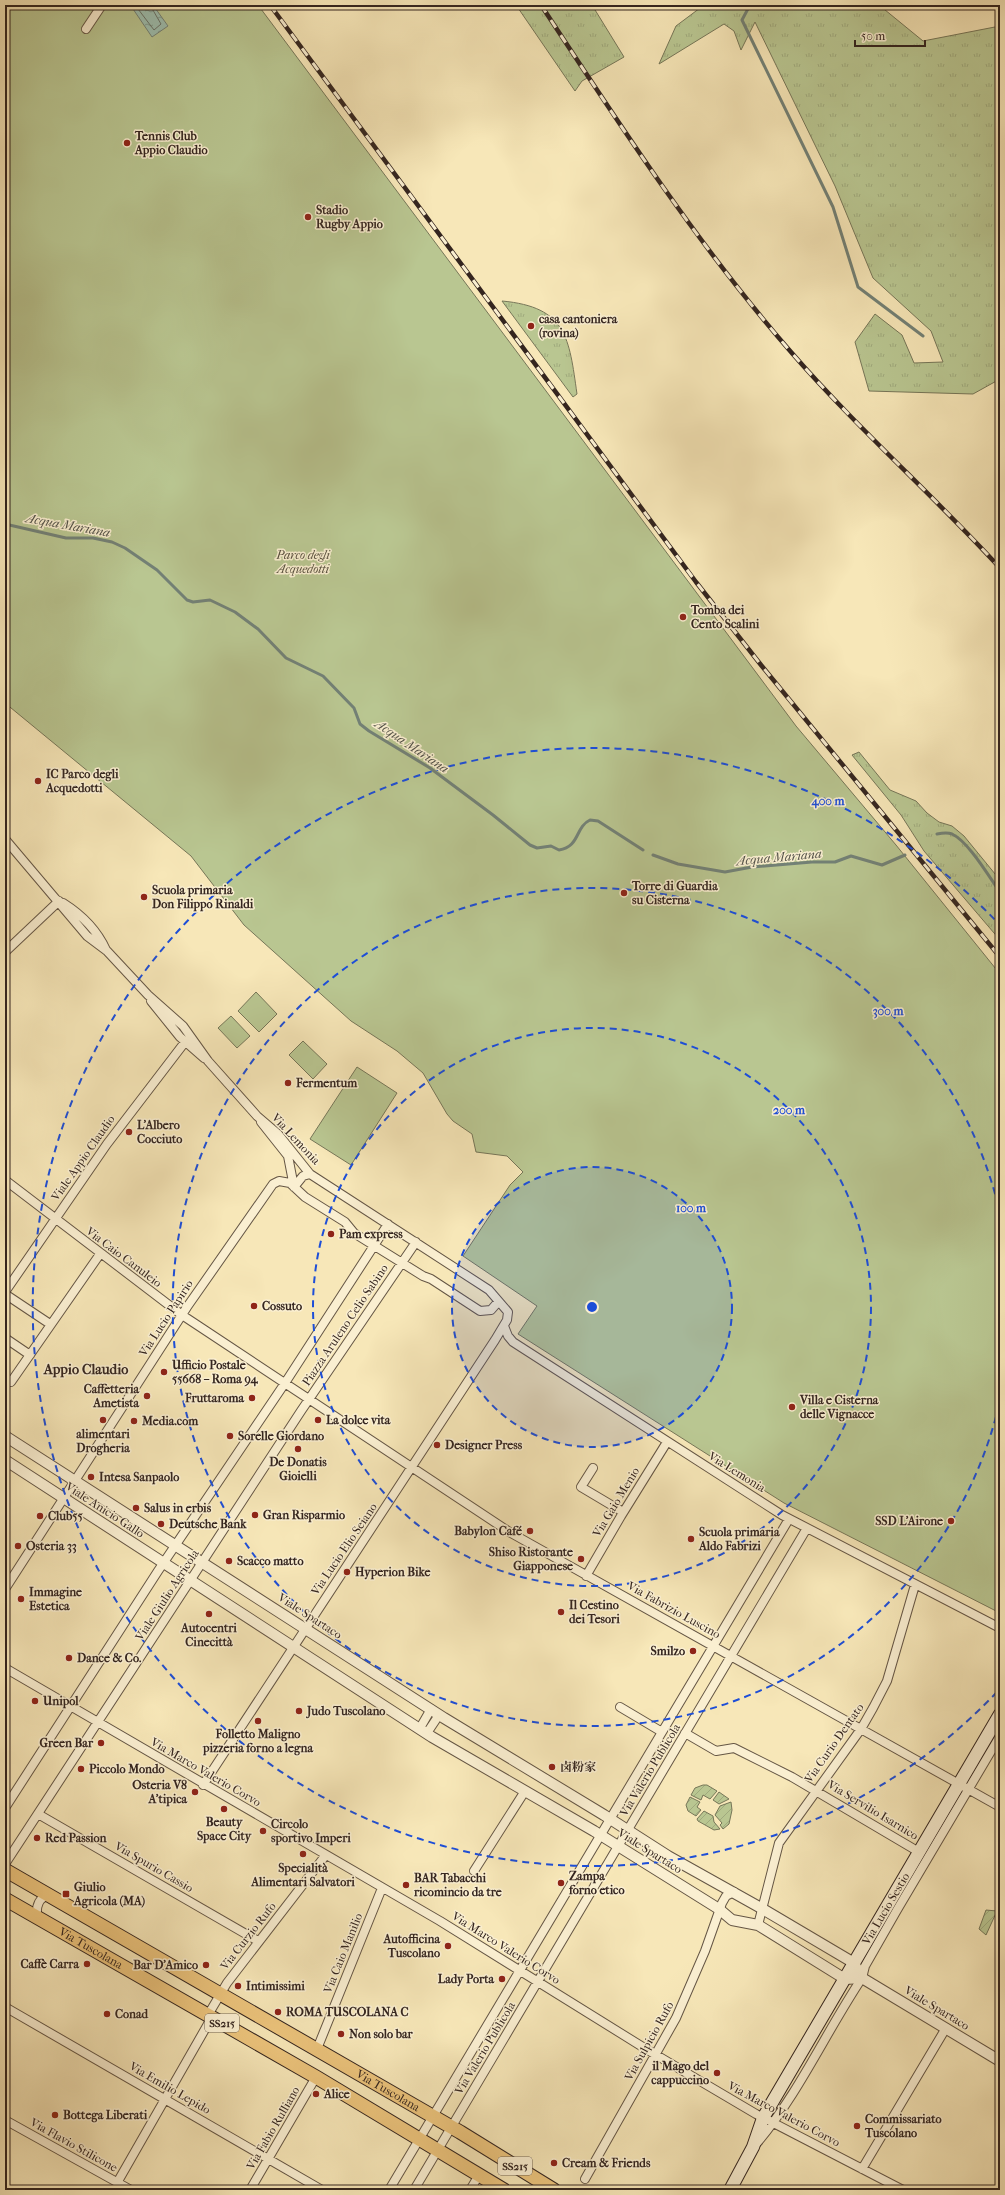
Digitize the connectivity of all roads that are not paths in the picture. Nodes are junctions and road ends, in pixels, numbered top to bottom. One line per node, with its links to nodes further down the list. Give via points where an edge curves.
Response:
1 (102, 5): 2 (street)
2 (86, 28)
3 (5, 839): 4 (street, Via Lemonia)
4 (59, 901): 5 (street); 6 (street, Via Lemonia, via 86,921 100,936 107,951)
5 (5, 952)
6 (148, 995): 7 (street, Via Lemonia); 8 (street, Via Lemonia)
7 (183, 1026): 8 (street); 10 (street, Via Lemonia)
8 (176, 1032): 9 (street, Via Lemonia)
9 (185, 1042): 10 (street, Via Lemonia); 15 (street, Viale Appio Claudio, via 116,1131)
10 (208, 1061): 11 (street, Via Lemonia)
11 (257, 1116): 12 (street, Via Lemonia, via 278,1134); 14 (street, Via Lemonia, via 288,1156)
12 (310, 1174): 14 (street, via 300,1178); 16 (street, Via Lemonia)
13 (5, 1180): 15 (street, Via Caio Canuleio)
14 (294, 1188): 18 (street, Piazza Aruleno Celio Sabino, via 345,1222 354,1234); 23 (street, Via Lucio Papirio, via 283,1181 271,1185)
15 (54, 1220): 19 (street, Via Caio Canuleio); 21 (street, Viale Appio Claudio)
16 (388, 1224): 17 (street); 18 (street, Piazza Aruleno Celio Sabino)
17 (416, 1242): 20 (street, Piazza Aruleno Celio Sabino); 22 (street, via 489,1290)
18 (374, 1246): 20 (street, Piazza Aruleno Celio Sabino); 30 (street, Piazza Aruleno Celio Sabino)
19 (100, 1254): 23 (street, Via Caio Canuleio); 24 (street)
20 (401, 1263): 22 (street, Piazza Aruleno Celio Sabino, via 480,1311 489,1311); 31 (street, Piazza Aruleno Celio Sabino)
21 (5, 1293): 24 (street)
22 (498, 1302): 25 (street, via 508,1312)
23 (182, 1315): 28 (street, Via Caio Canuleio); 38 (street, Via Lucio Papirio)
24 (50, 1324): 27 (street)
25 (504, 1326): 34 (street, Via Lemonia, via 513,1342); 36 (street, Via Lucio Elio Seiano)
26 (5, 1338): 27 (street)
27 (30, 1355): 29 (street)
28 (252, 1361): 30 (street, Piazza Aruleno Celio Sabino)
29 (11, 1382)
30 (285, 1383): 31 (street, Piazza Aruleno Celio Sabino); 43 (street, Viale Giulio Agricola)
31 (309, 1400): 32 (street, Piazza Aruleno Celio Sabino); 44 (street, Viale Giulio Agricola)
32 (343, 1422): 36 (street, Via Fabrizio Luscino)
33 (5, 1436): 38 (street, Viale Anicio Gallo)
34 (667, 1442): 40 (street, Via Gaio Menio); 41 (street, Via Lemonia)
35 (5, 1460): 39 (street, Viale Anicio Gallo)
36 (412, 1467): 46 (street, Via Fabrizio Luscino, via 511,1534); 50 (street, Via Lucio Elio Seiano)
37 (593, 1468): 40 (street, via 581,1487)
38 (75, 1480): 39 (street, Via Lucio Papirio); 43 (street, Viale Anicio Gallo)
39 (63, 1499): 45 (street, Viale Anicio Gallo); 49 (street, Via Lucio Papirio)
40 (623, 1512): 46 (street, Via Gaio Menio)
41 (788, 1519): 42 (street, Via Lemonia); 52 (street, Via Valerio Publicola)
42 (807, 1528): 48 (street, Via Lemonia); 54 (street, Via Valerio Publicola)
43 (175, 1545): 44 (street, Viale Spartaco); 45 (street, Viale Giulio Agricola)
44 (203, 1562): 47 (street, Viale Giulio Agricola); 50 (street, Viale Spartaco)
45 (163, 1563): 47 (street, Viale Anicio Gallo); 56 (street, Viale Giulio Agricola)
46 (586, 1576): 52 (street, Via Fabrizio Luscino)
47 (191, 1580): 53 (street, Viale Spartaco); 60 (street, Viale Giulio Agricola)
48 (915, 1585): 51 (street, Via Lemonia); 61 (street, Via Curio Dentato, via 887,1681)
49 (5, 1589)
50 (305, 1628): 53 (street, Via Lucio Elio Seiano); 58 (street, Viale Spartaco)
51 (1000, 1628)
52 (714, 1646): 54 (street, Via Fabrizio Luscino); 63 (street, Via Valerio Publicola)
53 (293, 1647): 62 (street, Viale Spartaco); 68 (street, Via Lucio Elio Seiano)
54 (732, 1656): 61 (street, Via Fabrizio Luscino); 64 (street, Via Valerio Publicola)
55 (5, 1668): 56 (street, Via Marco Valerio Corvo)
56 (70, 1706): 60 (street, Via Marco Valerio Corvo); 72 (street, Viale Giulio Agricola)
57 (620, 1707): 63 (street)
58 (435, 1712): 62 (street); 76 (street, Viale Spartaco)
59 (1000, 1714): 67 (main road, Via Lucio Sestio)
60 (98, 1723): 68 (street, Via Marco Valerio Corvo); 75 (street, Viale Giulio Agricola)
61 (860, 1729): 69 (street, Via Fabrizio Luscino); 71 (street, Via Curio Dentato)
62 (423, 1730): 70 (street, Viale Spartaco)
63 (662, 1732): 76 (street, Via Valerio Publicola)
64 (685, 1733): 71 (street, Via Servilio Isarnico, via 716,1751 734,1748); 77 (street, Via Valerio Publicola)
65 (1000, 1736): 66 (street, Via Lucio Sestio)
66 (981, 1770): 67 (street); 69 (street, Via Lucio Sestio)
67 (967, 1772): 69 (main road, Via Lucio Sestio)
68 (203, 1785): 81 (street, Via Marco Valerio Corvo)
69 (965, 1787): 73 (street, Via Fabrizio Luscino); 80 (main road, Via Lucio Sestio); 94 (street, Via Lucio Sestio)
70 (525, 1791): 78 (street, Viale Spartaco); 84 (street)
71 (816, 1791): 80 (street, Via Servilio Isarnico); 90 (street, Via Curio Dentato, via 779,1843)
72 (8, 1797): 74 (street, Viale Giulio Agricola)
73 (1000, 1807)
74 (5, 1808)
75 (38, 1814): 82 (street, Viale Giulio Agricola); 93 (street, Via Spurio Cassio)
76 (610, 1819): 77 (street, Viale Spartaco); 78 (street, Via Valerio Publicola)
77 (627, 1831): 79 (street, Via Valerio Publicola); 86 (street, Viale Spartaco, via 694,1872)
78 (601, 1836): 79 (street, Viale Spartaco); 97 (street, Via Valerio Publicola)
79 (618, 1846): 89 (street, Viale Spartaco); 100 (street, Via Valerio Publicola)
80 (919, 1852): 95 (main road, Via Lucio Sestio)
81 (325, 1856): 85 (street, Via Marco Valerio Corvo); 93 (street, Via Curzio Rufo)
82 (5, 1864)
83 (5, 1870): 87 (main road, Via Tuscolana / SS215)
84 (474, 1872)
85 (382, 1888): 97 (street, Via Marco Valerio Corvo); 105 (street, Via Caio Manilio)
86 (734, 1892): 89 (street, via 724,1898); 90 (street, Viale Spartaco)
87 (50, 1896): 91 (street, via 39,1901); 101 (main road, Via Tuscolana / SS215)
88 (5, 1898): 91 (main road, Via Tuscolana / SS215)
89 (719, 1908): 92 (street, Viale Spartaco, via 726,1916 737,1922); 106 (street, Via Sulpicio Rufo, via 686,1996)
90 (761, 1908): 92 (street, Via Curio Dentato); 96 (street, Viale Spartaco)
91 (37, 1916): 103 (main road, Via Tuscolana / SS215)
92 (758, 1925): 99 (street, Viale Spartaco)
93 (258, 1941): 101 (street, Via Curzio Rufo)
94 (873, 1951): 95 (street); 98 (street, Via Lucio Sestio)
95 (860, 1952): 96 (main road, Via Lucio Sestio)
96 (854, 1963): 98 (street); 99 (main road, Via Lucio Sestio)
97 (519, 1970): 100 (street, Via Marco Valerio Corvo); 112 (street, Via Valerio Publicola)
98 (862, 1978): 99 (street); 104 (street, Viale Spartaco); 110 (street, Via Lucio Sestio)
99 (845, 1979): 111 (main road, Via Lucio Sestio)
100 (538, 1982): 106 (street, Via Marco Valerio Corvo); 115 (street, Via Valerio Publicola)
101 (221, 1994): 103 (street); 105 (main road, Via Tuscolana / SS215)
102 (5, 2007): 109 (street, Via Emilio Lepido)
103 (210, 2016): 108 (main road, Via Tuscolana / SS215); 109 (street)
104 (946, 2028): 107 (street, Viale Spartaco); 119 (street)
105 (317, 2049): 112 (main road, Via Tuscolana / SS215)
106 (656, 2054): 114 (street, Via Marco Valerio Corvo); 121 (street, Via Sulpicio Rufo)
107 (1000, 2061)
108 (316, 2077): 116 (main road, Via Tuscolana / SS215); 118 (street, Via Fabio Rulliano)
109 (166, 2099): 118 (street, Via Emilio Lepido); 122 (street)
110 (787, 2103): 111 (street); 114 (street, Via Lucio Sestio)
111 (772, 2104): 114 (main road, Via Lucio Sestio)
112 (434, 2117): 115 (main road, Via Tuscolana / SS215); 116 (street, Via Valerio Publicola)
113 (5, 2120): 122 (street, Via Flavio Stilicone)
114 (768, 2121): 119 (street, Via Marco Valerio Corvo); 131 (main road, Via Lucio Sestio)
115 (452, 2127): 117 (street, Via Valerio Publicola); 130 (main road, Via Tuscolana / SS215)
116 (420, 2140): 117 (main road, Via Tuscolana / SS215); 126 (street, Via Valerio Publicola)
117 (439, 2150): 120 (main road, Via Tuscolana / SS215); 127 (street, Via Valerio Publicola)
118 (268, 2159): 124 (street, Via Fabio Rulliano); 125 (street, Via Emilio Lepido)
119 (862, 2169): 132 (street, Via Marco Valerio Corvo)
120 (479, 2175): 128 (street); 129 (main road, Via Tuscolana / SS215)
121 (585, 2179)
122 (117, 2183): 123 (street, Via Flavio Stilicone)
123 (131, 2190)
124 (250, 2190)
125 (322, 2190)
126 (389, 2190)
127 (414, 2190)
128 (470, 2190)
129 (504, 2190)
130 (554, 2190)
131 (730, 2190)
132 (903, 2190)

